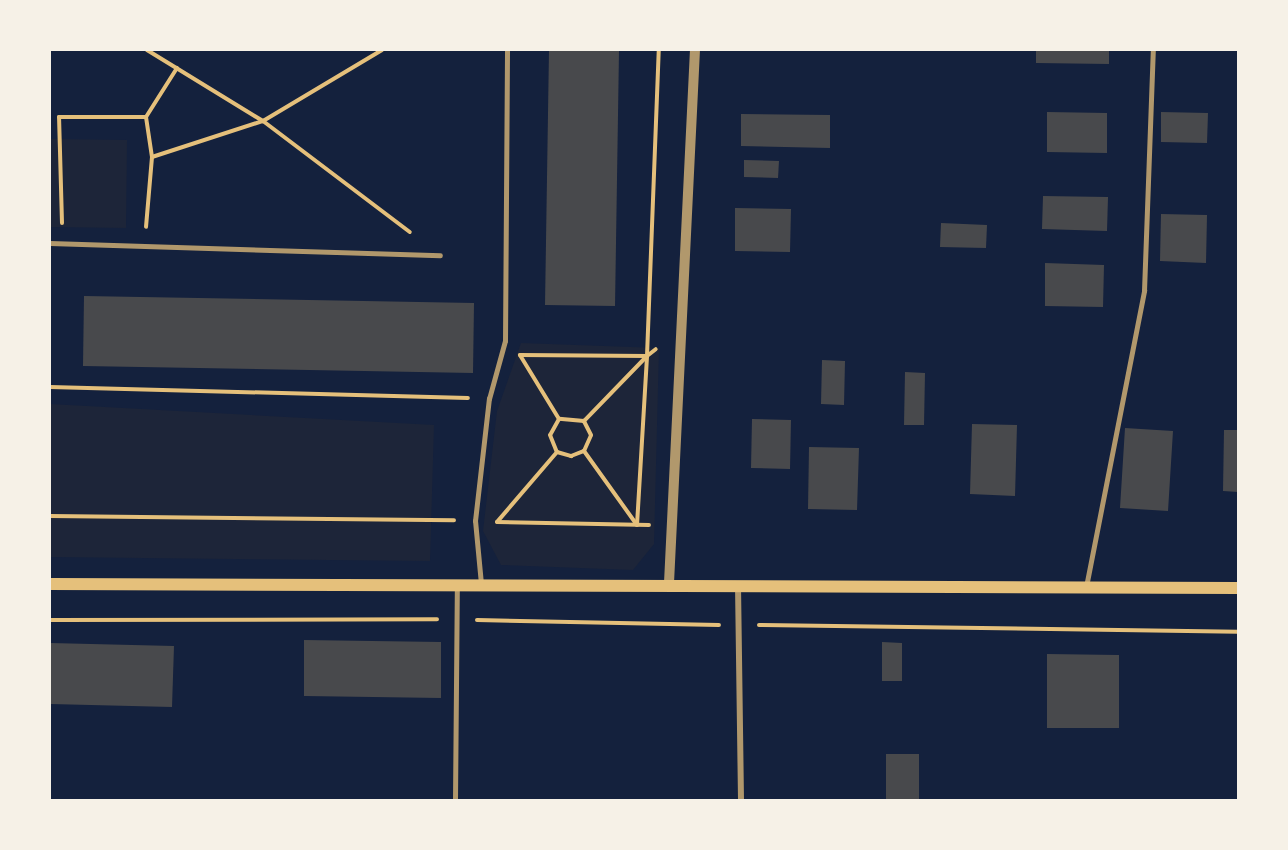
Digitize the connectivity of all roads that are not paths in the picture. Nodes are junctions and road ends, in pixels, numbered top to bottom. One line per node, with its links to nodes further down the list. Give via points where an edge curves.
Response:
1 (507, 50): 8 (lane, via 505,341 489,399 475,521)
2 (695, 50): 6 (street)
3 (1153, 50): 11 (lane, via 1144,291)
4 (50, 243): 5 (lane)
5 (440, 255)
6 (669, 583): 8 (main road); 9 (main road)
7 (50, 584): 10 (main road)
8 (481, 585): 10 (main road)
9 (738, 585): 11 (main road); 14 (street)
10 (457, 586): 13 (lane)
11 (1086, 586): 12 (main road)
12 (1239, 588)
13 (455, 801)
14 (741, 801)

